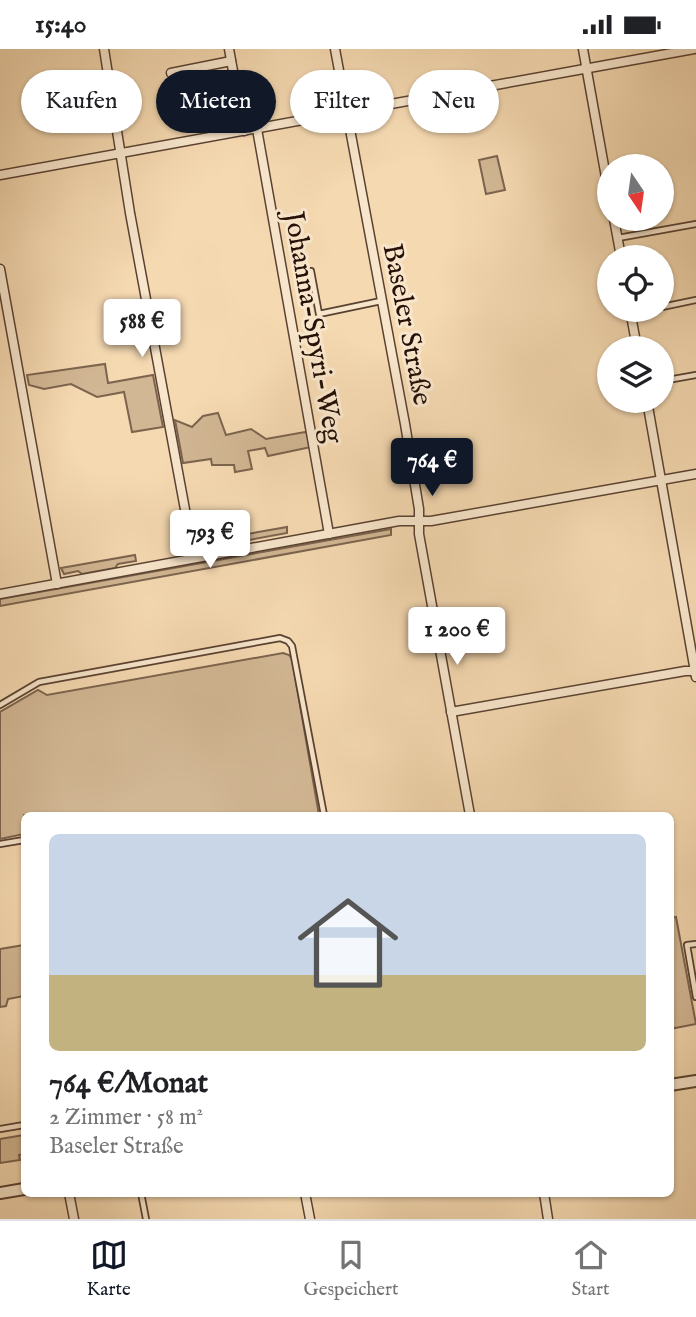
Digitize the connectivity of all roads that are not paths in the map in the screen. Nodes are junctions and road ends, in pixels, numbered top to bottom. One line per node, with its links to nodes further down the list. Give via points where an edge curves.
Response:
1 (104, 49): 8 (street)
2 (229, 49): 6 (street)
3 (335, 49): 11 (street, Baseler Straße)
4 (583, 49): 7 (street)
5 (694, 49): 7 (street)
6 (232, 61): 9 (street); 10 (street)
7 (586, 69): 12 (street); 18 (street)
8 (108, 70)
9 (186, 70)
10 (234, 70)
11 (339, 70)
12 (394, 104)
13 (118, 133): 17 (street)
14 (233, 133): 17 (street)
15 (258, 133): 35 (street, Johanna-Spyri-Weg)
16 (351, 133): 27 (street, Baseler Straße)
17 (121, 153): 19 (street); 36 (street)
18 (602, 154)
19 (0, 174)
20 (696, 224): 22 (lane)
21 (616, 231): 22 (street)
22 (617, 239): 23 (street)
23 (618, 245)
24 (0, 269): 37 (street)
25 (311, 271): 27 (lane, via 319,314)
26 (696, 300): 28 (lane)
27 (382, 301): 34 (street, Baseler Straße)
28 (674, 305)
29 (696, 375): 30 (lane)
30 (674, 379)
31 (649, 413): 33 (street)
32 (696, 474): 33 (street)
33 (662, 481): 34 (street); 39 (street)
34 (418, 522): 35 (street, via 399,521); 41 (street, Baseler Straße)
35 (329, 534): 36 (street)
36 (194, 558): 37 (street)
37 (57, 584): 38 (street)
38 (0, 594)
39 (696, 673): 41 (street, via 685,671)
40 (0, 705): 42 (lane, via 39,682 280,638 292,646)
41 (451, 712): 43 (street, Baseler Straße)
42 (323, 812)
43 (469, 812)
44 (21, 840): 45 (lane)
45 (0, 844)
46 (696, 944): 47 (lane, via 687,945)
47 (696, 997)
48 (696, 1081): 49 (street)
49 (674, 1084)
50 (21, 1126): 51 (lane)
51 (0, 1129)
52 (21, 1190): 53 (street)
53 (0, 1193)
54 (70, 1197): 58 (street)
55 (142, 1197): 59 (lane)
56 (306, 1197): 60 (street)
57 (545, 1197): 61 (street)
58 (74, 1219)
59 (146, 1219)
60 (310, 1219)
61 (548, 1219)

